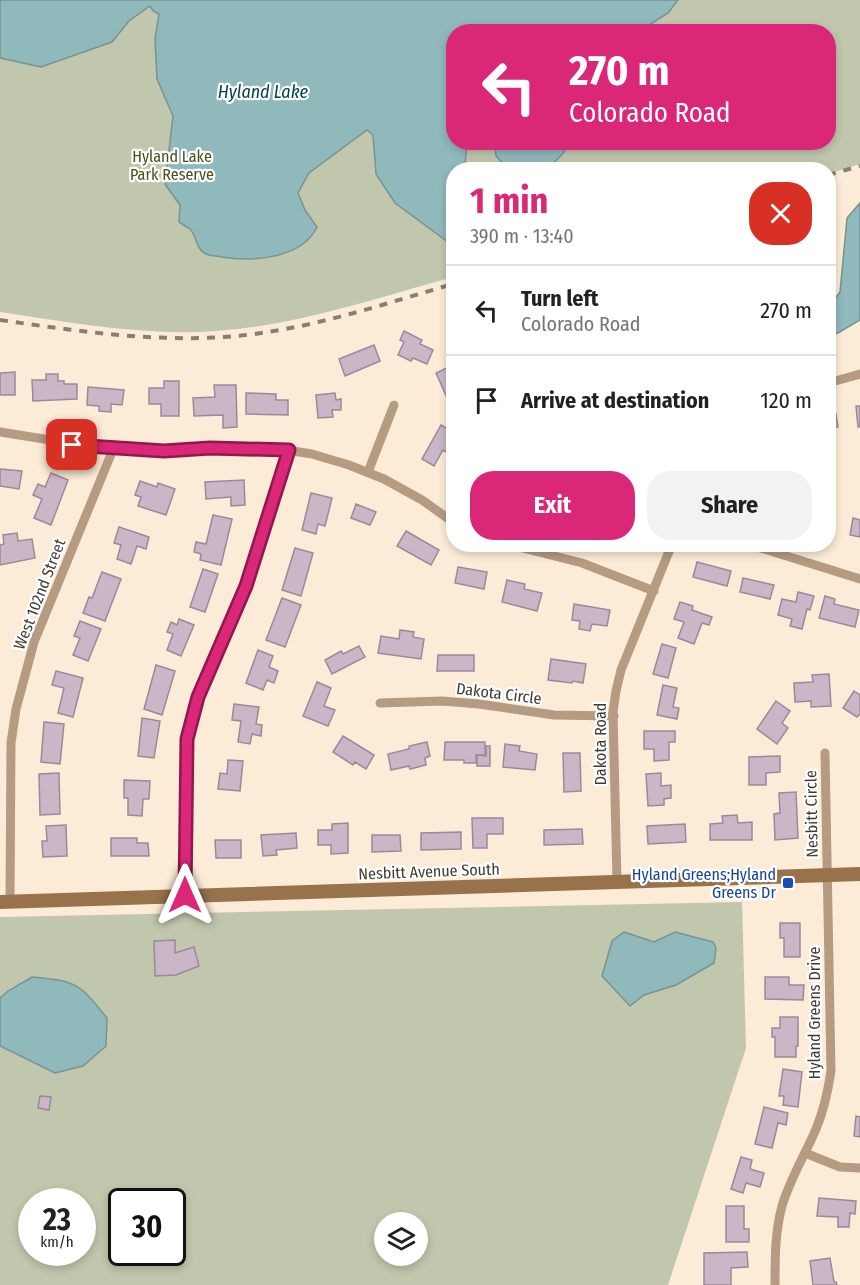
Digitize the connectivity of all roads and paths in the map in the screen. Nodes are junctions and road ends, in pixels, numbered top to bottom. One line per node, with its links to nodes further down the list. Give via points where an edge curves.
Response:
1 (860, 374): 2 (street)
2 (836, 381)
3 (394, 405): 7 (street)
4 (0, 432): 5 (street, via 72,445)
5 (114, 447): 6 (street, via 164,451); 21 (street, West 102nd Street, via 34,642 16,709 11,742)
6 (289, 450): 7 (street); 20 (street, via 246,586 198,697 187,739)
7 (368, 472): 8 (street)
8 (446, 517)
9 (539, 552): 13 (street, via 582,563)
10 (669, 552): 13 (street, Dakota Road)
11 (774, 552): 12 (street)
12 (860, 579)
13 (654, 591): 15 (street, Dakota Road, via 621,670)
14 (380, 703): 15 (street, Dakota Circle, via 442,701 555,715)
15 (614, 716): 19 (street, Dakota Road)
16 (825, 753): 18 (street, Nesbitt Circle)
17 (860, 874): 18 (street, Nesbitt Avenue South)
18 (827, 875): 19 (street, Nesbitt Avenue South); 22 (street, Hyland Greens Drive, via 831,1071 817,1128)
19 (617, 881): 20 (street, Nesbitt Avenue South)
20 (185, 895): 21 (street, Nesbitt Avenue South)
21 (5, 902)
22 (805, 1154): 23 (street, via 840,1167); 24 (street, Hyland Greens Drive, via 782,1207 776,1235)
23 (860, 1168)
24 (776, 1285)

